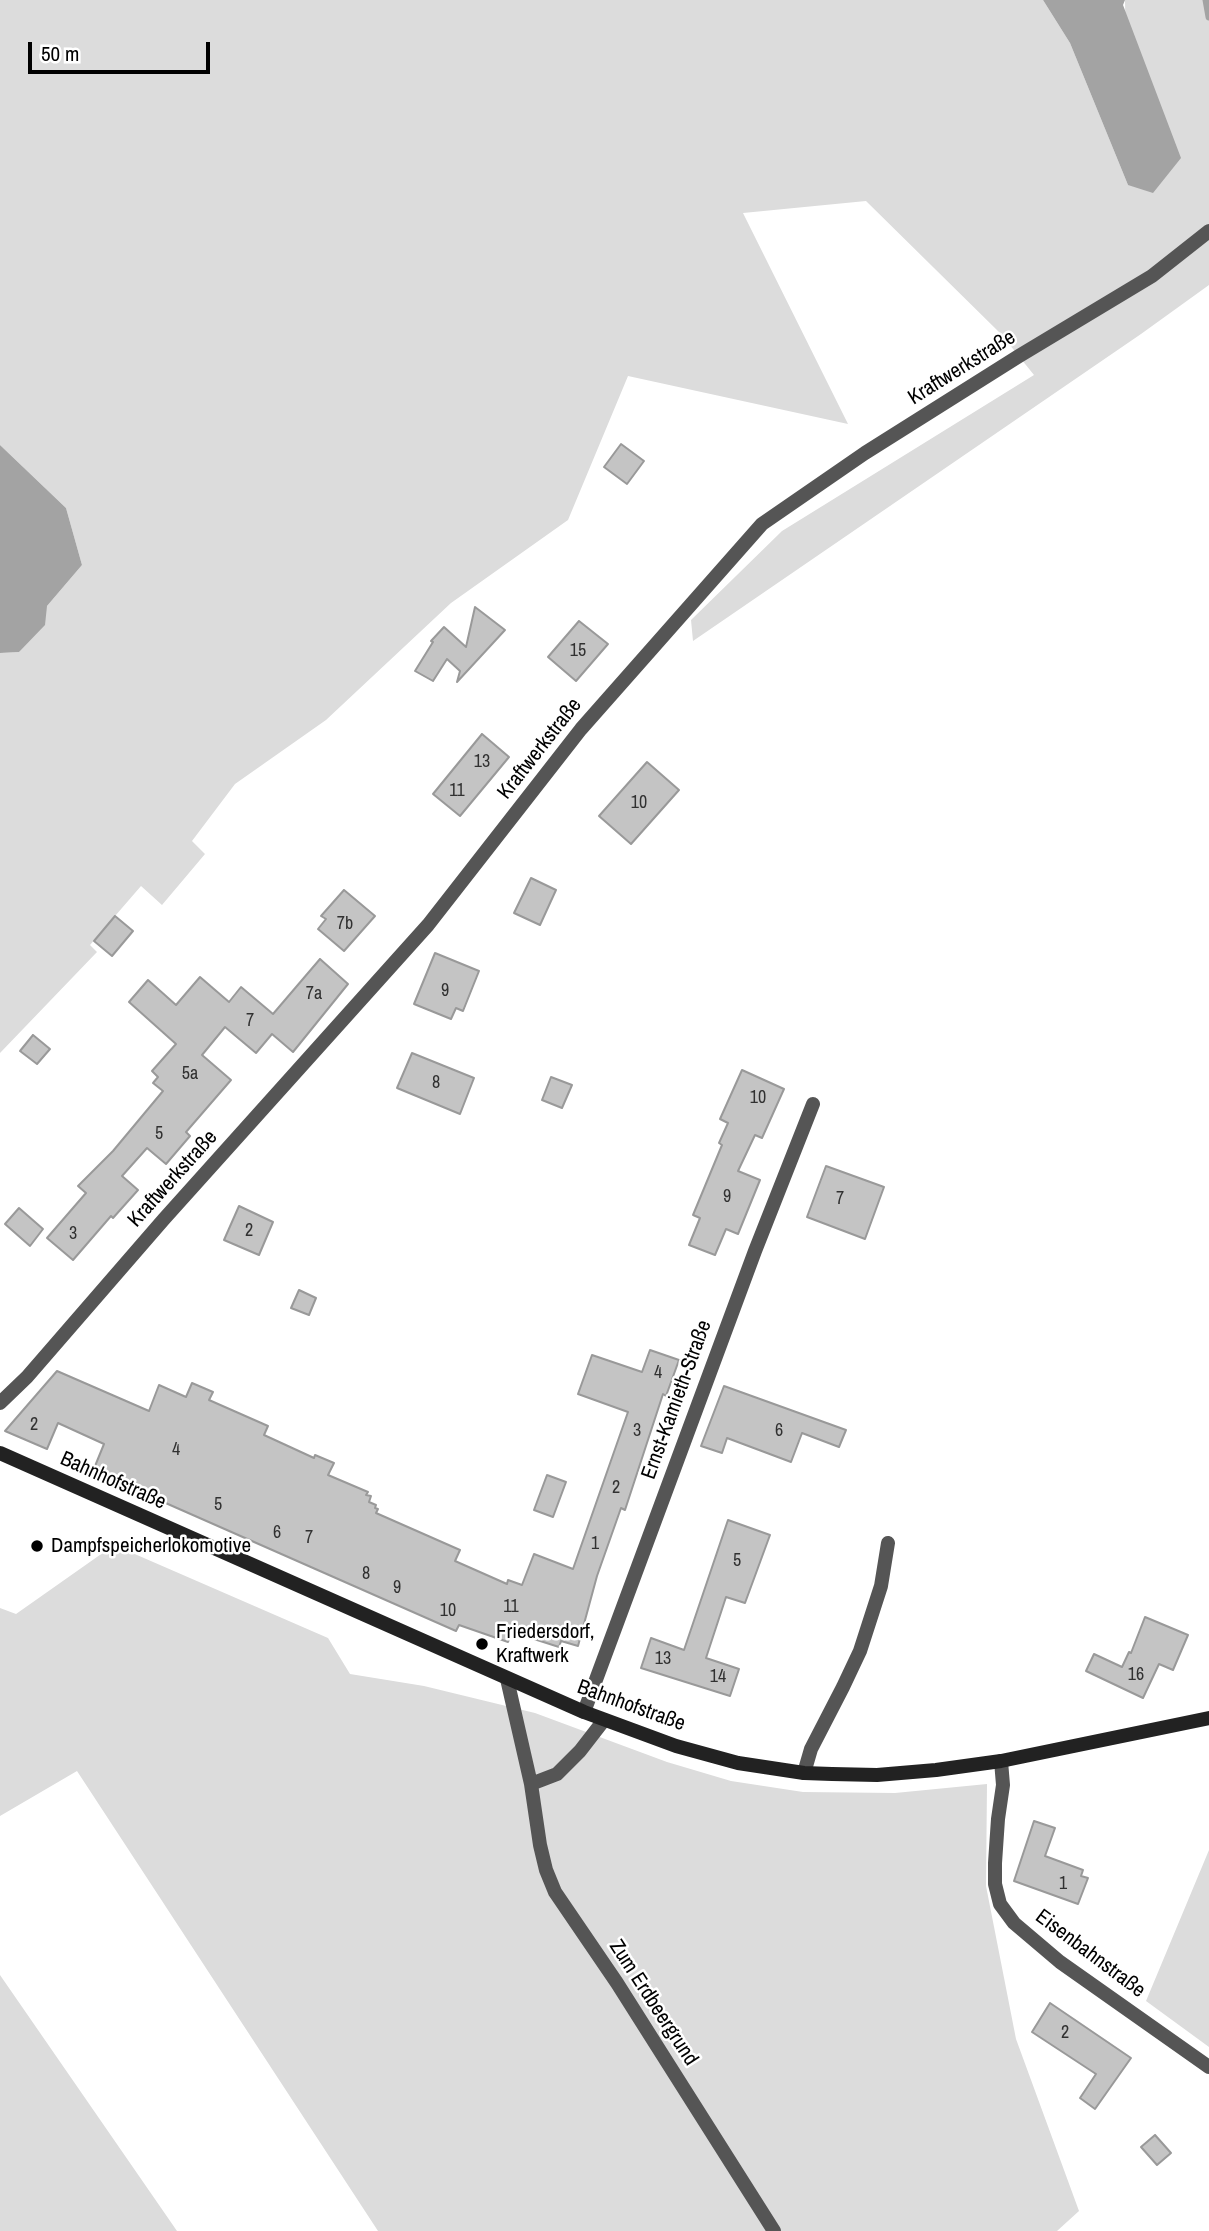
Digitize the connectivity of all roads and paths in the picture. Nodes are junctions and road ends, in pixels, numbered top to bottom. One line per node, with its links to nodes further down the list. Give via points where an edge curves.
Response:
1 (1209, 231): 3 (street, Kraftwerkstraße, via 1152,276 865,453 762,524 581,729 428,925)
2 (813, 1104): 7 (street, Ernst-Kamieth-Straße)
3 (0, 1403)
4 (0, 1453): 6 (main road, Bahnhofstraße)
5 (888, 1543): 11 (street, via 881,1586 860,1651 811,1749)
6 (507, 1679): 7 (main road, Bahnhofstraße); 12 (street, Zum Erdbeergrund)
7 (584, 1712): 9 (main road, Bahnhofstraße)
8 (1209, 1718): 10 (main road, Bahnhofstraße)
9 (604, 1720): 11 (main road, Bahnhofstraße, via 727,1760); 12 (street, via 557,1774)
10 (1001, 1761): 11 (main road, Bahnhofstraße, via 897,1774); 13 (street, Eisenbahnstraße, via 995,1874 1000,1904 1014,1923 1060,1962)
11 (804, 1773)
12 (531, 1784): 14 (street, Zum Erdbeergrund, via 540,1845 555,1892)
13 (1209, 2067)
14 (775, 2231)

